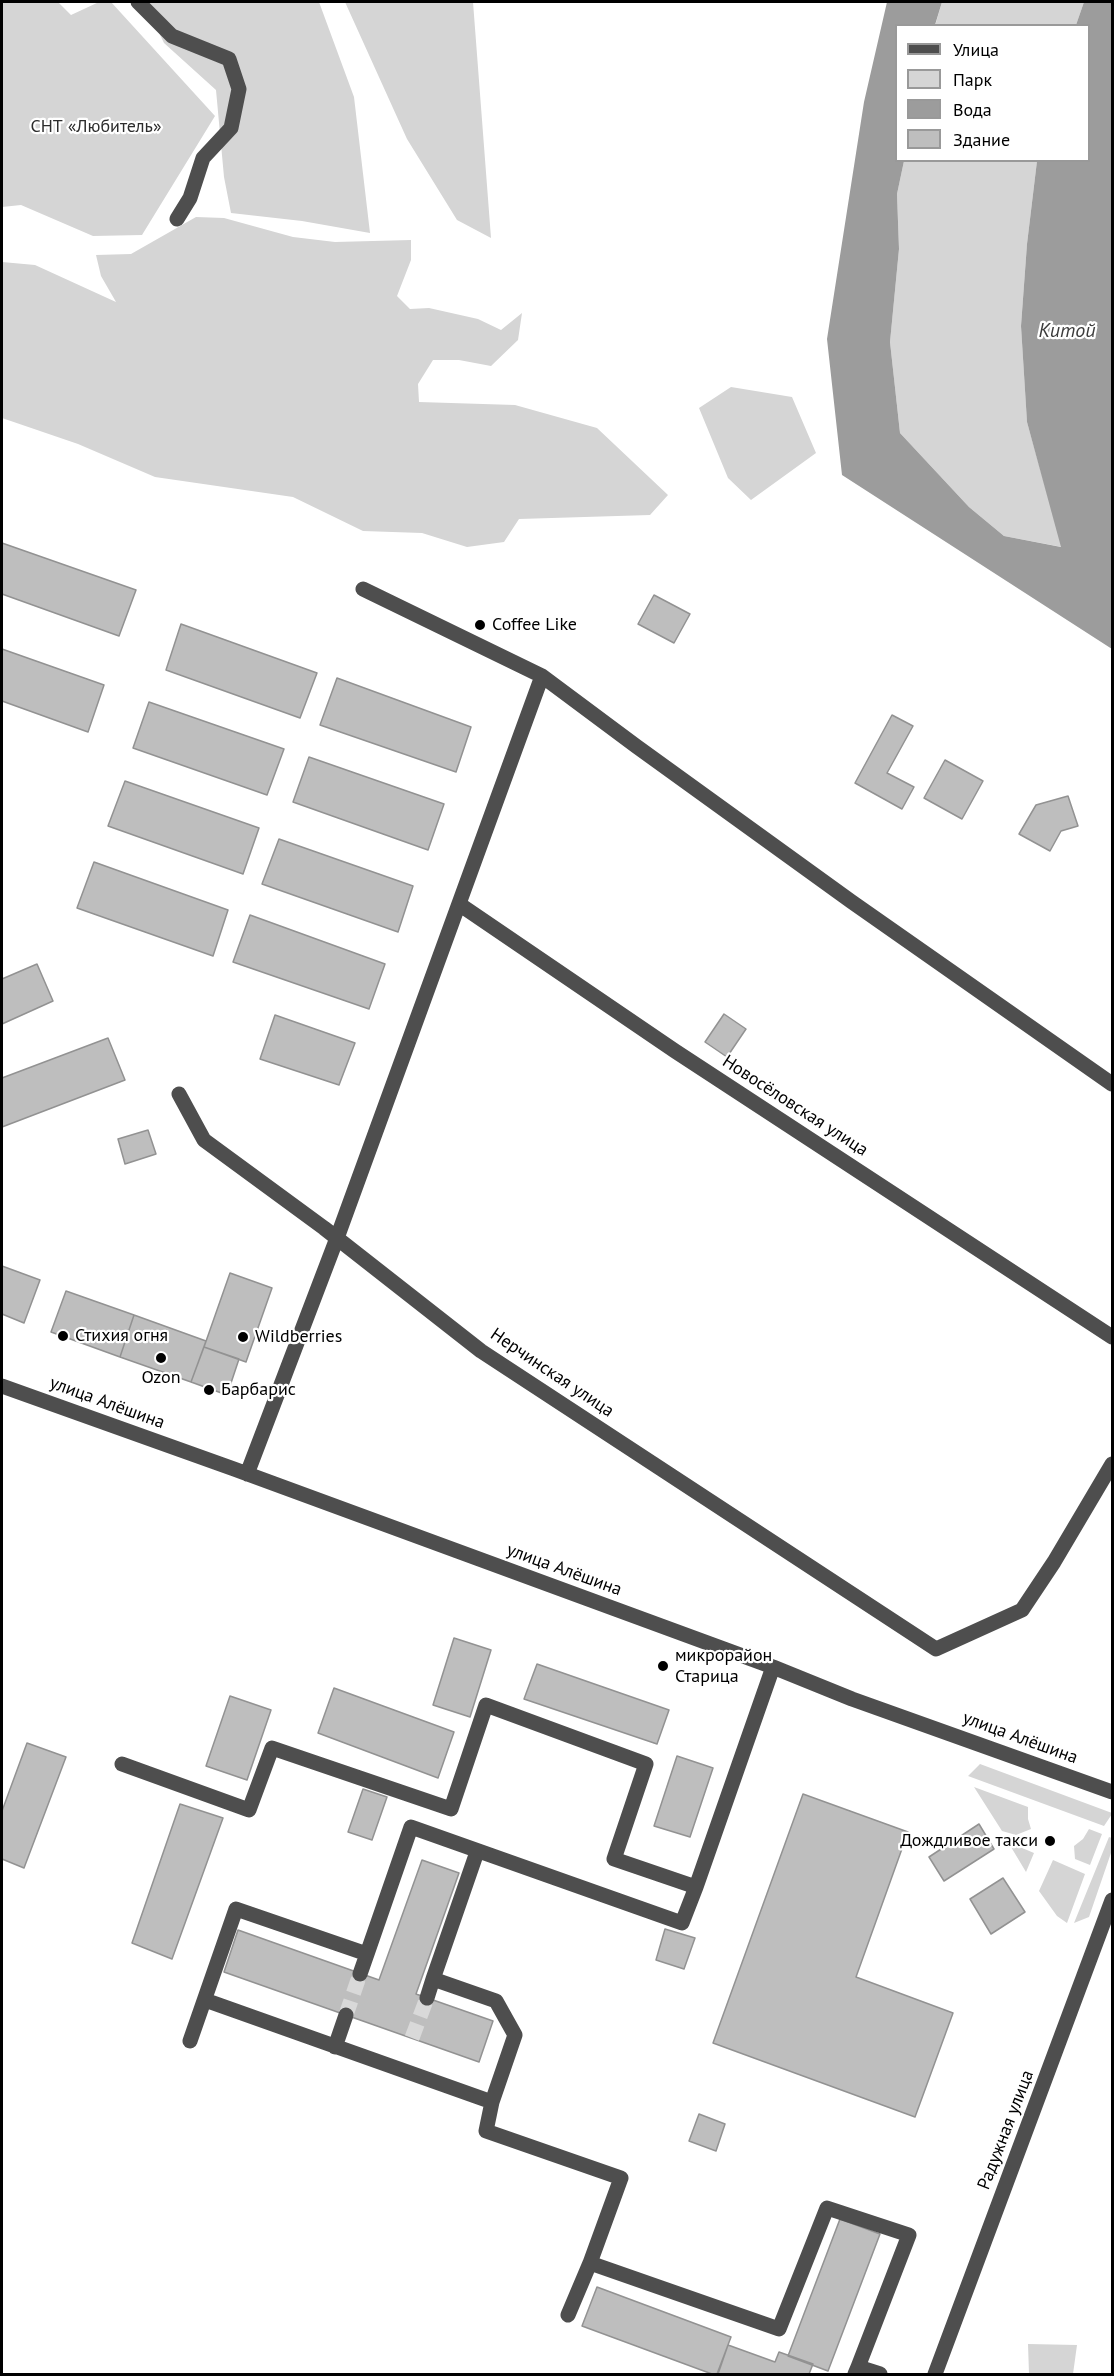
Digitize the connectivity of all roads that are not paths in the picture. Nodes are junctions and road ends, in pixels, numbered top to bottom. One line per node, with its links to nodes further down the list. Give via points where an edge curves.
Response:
1 (138, 2): 2 (street, via 172,36 229,59 239,89 231,128 203,158 190,198)
2 (177, 219)
3 (363, 589): 4 (street)
4 (542, 676): 5 (street); 6 (street, via 852,902)
5 (459, 904): 8 (street); 9 (street, Новосёловская улица)
6 (1113, 1084)
7 (179, 1094): 8 (street, Нерчинская улица, via 204,1140)
8 (337, 1238): 11 (street, Нерчинская улица, via 481,1351 936,1649 1022,1610); 12 (street)
9 (1113, 1337)
10 (2, 1386): 12 (street, улица Алёшина)
11 (1113, 1464)
12 (247, 1474): 13 (street, улица Алёшина)
13 (773, 1667): 15 (street, улица Алёшина); 17 (street)
14 (122, 1764): 17 (street, via 249,1810 272,1748 451,1809 486,1704 646,1764 614,1859)
15 (1113, 1792)
16 (477, 1852): 17 (street, via 682,1923); 19 (street, via 411,1827); 21 (street)
17 (696, 1887)
18 (1113, 1900): 32 (street, Радужная улица)
19 (367, 1954): 20 (street); 23 (street, via 236,1909)
20 (360, 1974)
21 (433, 1979): 22 (street); 27 (street, via 496,2001 515,2035)
22 (426, 1998)
23 (206, 2000): 25 (street); 26 (street)
24 (346, 2015): 26 (street)
25 (190, 2041)
26 (334, 2047): 27 (street)
27 (492, 2102): 28 (street, via 486,2131 621,2178)
28 (590, 2263): 29 (street); 30 (street, via 779,2329 827,2208 909,2235)
29 (568, 2315)
30 (857, 2371): 31 (street)
31 (880, 2374)
32 (935, 2374)

